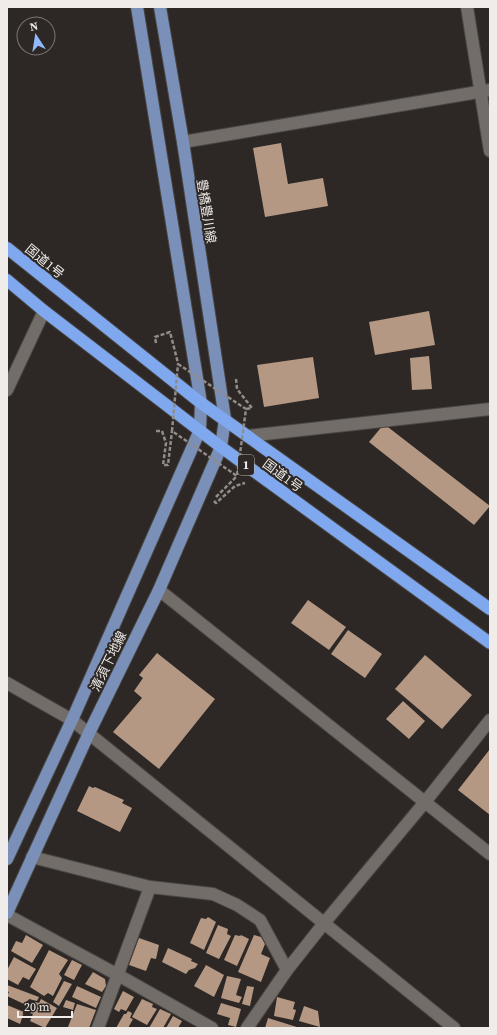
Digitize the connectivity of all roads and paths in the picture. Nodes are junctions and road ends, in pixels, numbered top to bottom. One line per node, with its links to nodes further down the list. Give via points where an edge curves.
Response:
1 (137, 7): 14 (main road)
2 (160, 7): 5 (main road, 豊橋豊川線)
3 (467, 7): 4 (street)
4 (485, 90): 5 (street); 6 (street)
5 (183, 142): 17 (main road, 豊橋豊川線)
6 (490, 152)
7 (7, 248): 14 (highway, 国道1号 / 1)
8 (7, 280): 9 (highway, 国道1号 / 1)
9 (44, 311): 13 (street); 18 (highway, 国道1号 / 1)
10 (156, 343): 11 (path, via 155,337 170,332)
11 (178, 364): 15 (path, bridge); 20 (path, bridge)
12 (235, 375): 15 (path, via 238,389 252,408)
13 (7, 390)
14 (201, 403): 17 (highway, 国道1号 / 1); 18 (main road, 清須下地線)
15 (246, 409): 23 (path, bridge)
16 (490, 409): 21 (street)
17 (225, 419): 21 (highway, 国道1号 / 1); 22 (main road, 清須下地線)
18 (200, 430): 22 (highway, 国道1号 / 1); 29 (main road, 清須下地線)
19 (156, 431): 20 (path, via 162,431 166,443 163,465 168,465)
20 (172, 431): 23 (path, bridge)
21 (247, 436): 26 (highway, 国道1号 / 1)
22 (221, 446): 25 (main road, 清須下地線); 27 (highway, 国道1号 / 1)
23 (237, 476): 24 (path, via 213,500 216,503 235,486)
24 (244, 483)
25 (159, 590): 31 (main road, 清須下地線); 32 (street)
26 (490, 609)
27 (490, 643)
28 (7, 683): 29 (street)
29 (72, 720): 31 (street); 35 (main road, 清須下地線)
30 (490, 720): 32 (street)
31 (89, 733): 34 (main road, 清須下地線); 38 (street)
32 (425, 802): 33 (street); 38 (street)
33 (490, 854)
34 (32, 857): 36 (street); 37 (main road, 清須下地線)
35 (7, 858)
36 (150, 887): 39 (street, via 213,894 237,905 260,920); 40 (street)
37 (7, 914): 40 (street)
38 (324, 922): 39 (street); 44 (street)
39 (287, 970): 43 (street)
40 (118, 975): 41 (street); 42 (street)
41 (98, 1028)
42 (212, 1028)
43 (248, 1028)
44 (454, 1028)

